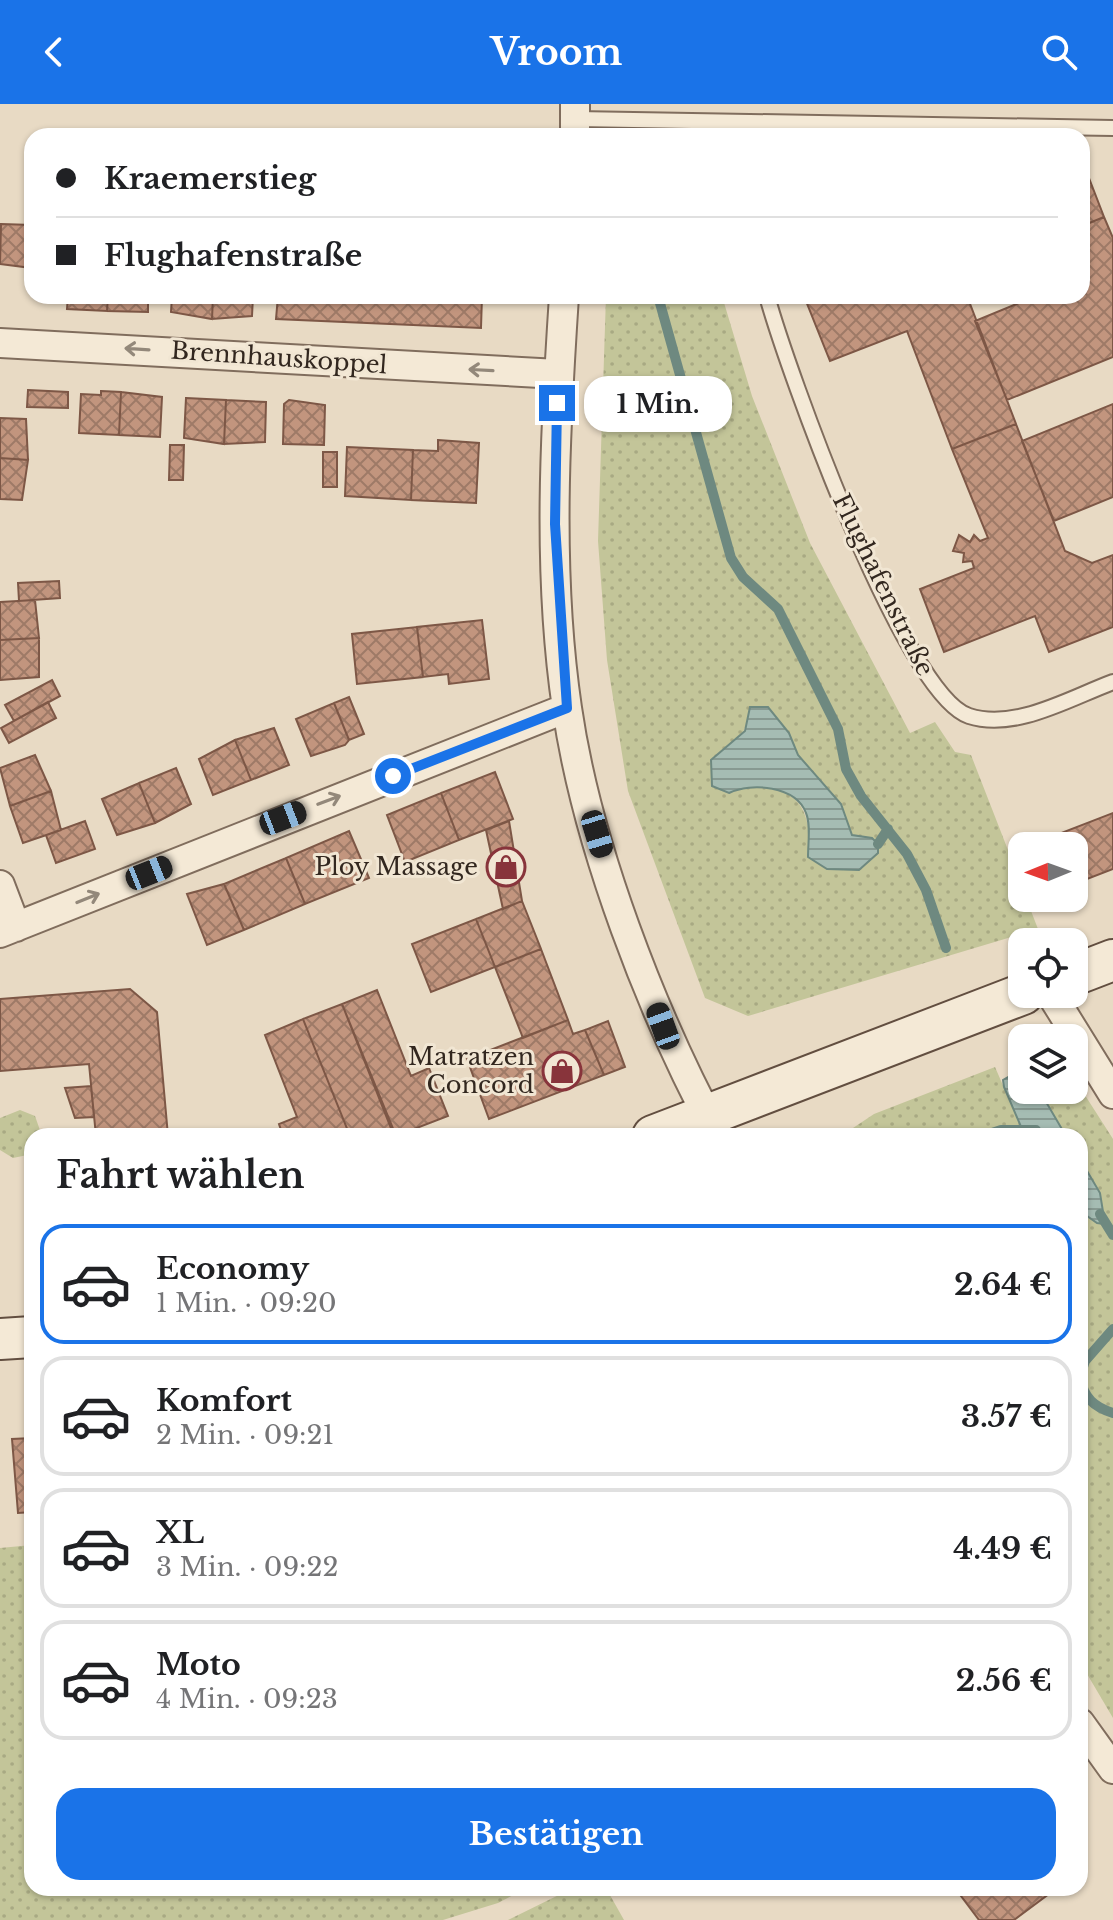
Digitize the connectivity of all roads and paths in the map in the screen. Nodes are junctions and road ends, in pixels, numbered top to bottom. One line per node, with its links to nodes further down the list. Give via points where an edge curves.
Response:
1 (575, 120): 2 (lane)
2 (723, 128)
3 (1090, 128): 4 (lane)
4 (1113, 128)
5 (563, 304): 8 (street)
6 (770, 304): 9 (lane, Flughafenstraße, via 806,419 866,558 925,677 945,700 966,715 990,720 1022,716)
7 (0, 343): 8 (street, Brennhauskoppel, one-way to 7)
8 (558, 374): 10 (street, via 555,524)
9 (1113, 682)
10 (567, 708): 12 (street, one-way to 10); 18 (street, via 588,806 614,889 663,1026)
11 (0, 885): 12 (street)
12 (8, 930)
13 (1113, 960): 14 (main road)
14 (1088, 970)
15 (1008, 1000): 18 (main road)
16 (1060, 1008): 17 (street)
17 (1113, 1094)
18 (712, 1126)
19 (24, 1338): 20 (main road)
20 (0, 1339)
21 (1088, 1734): 22 (street)
22 (1113, 1769)

